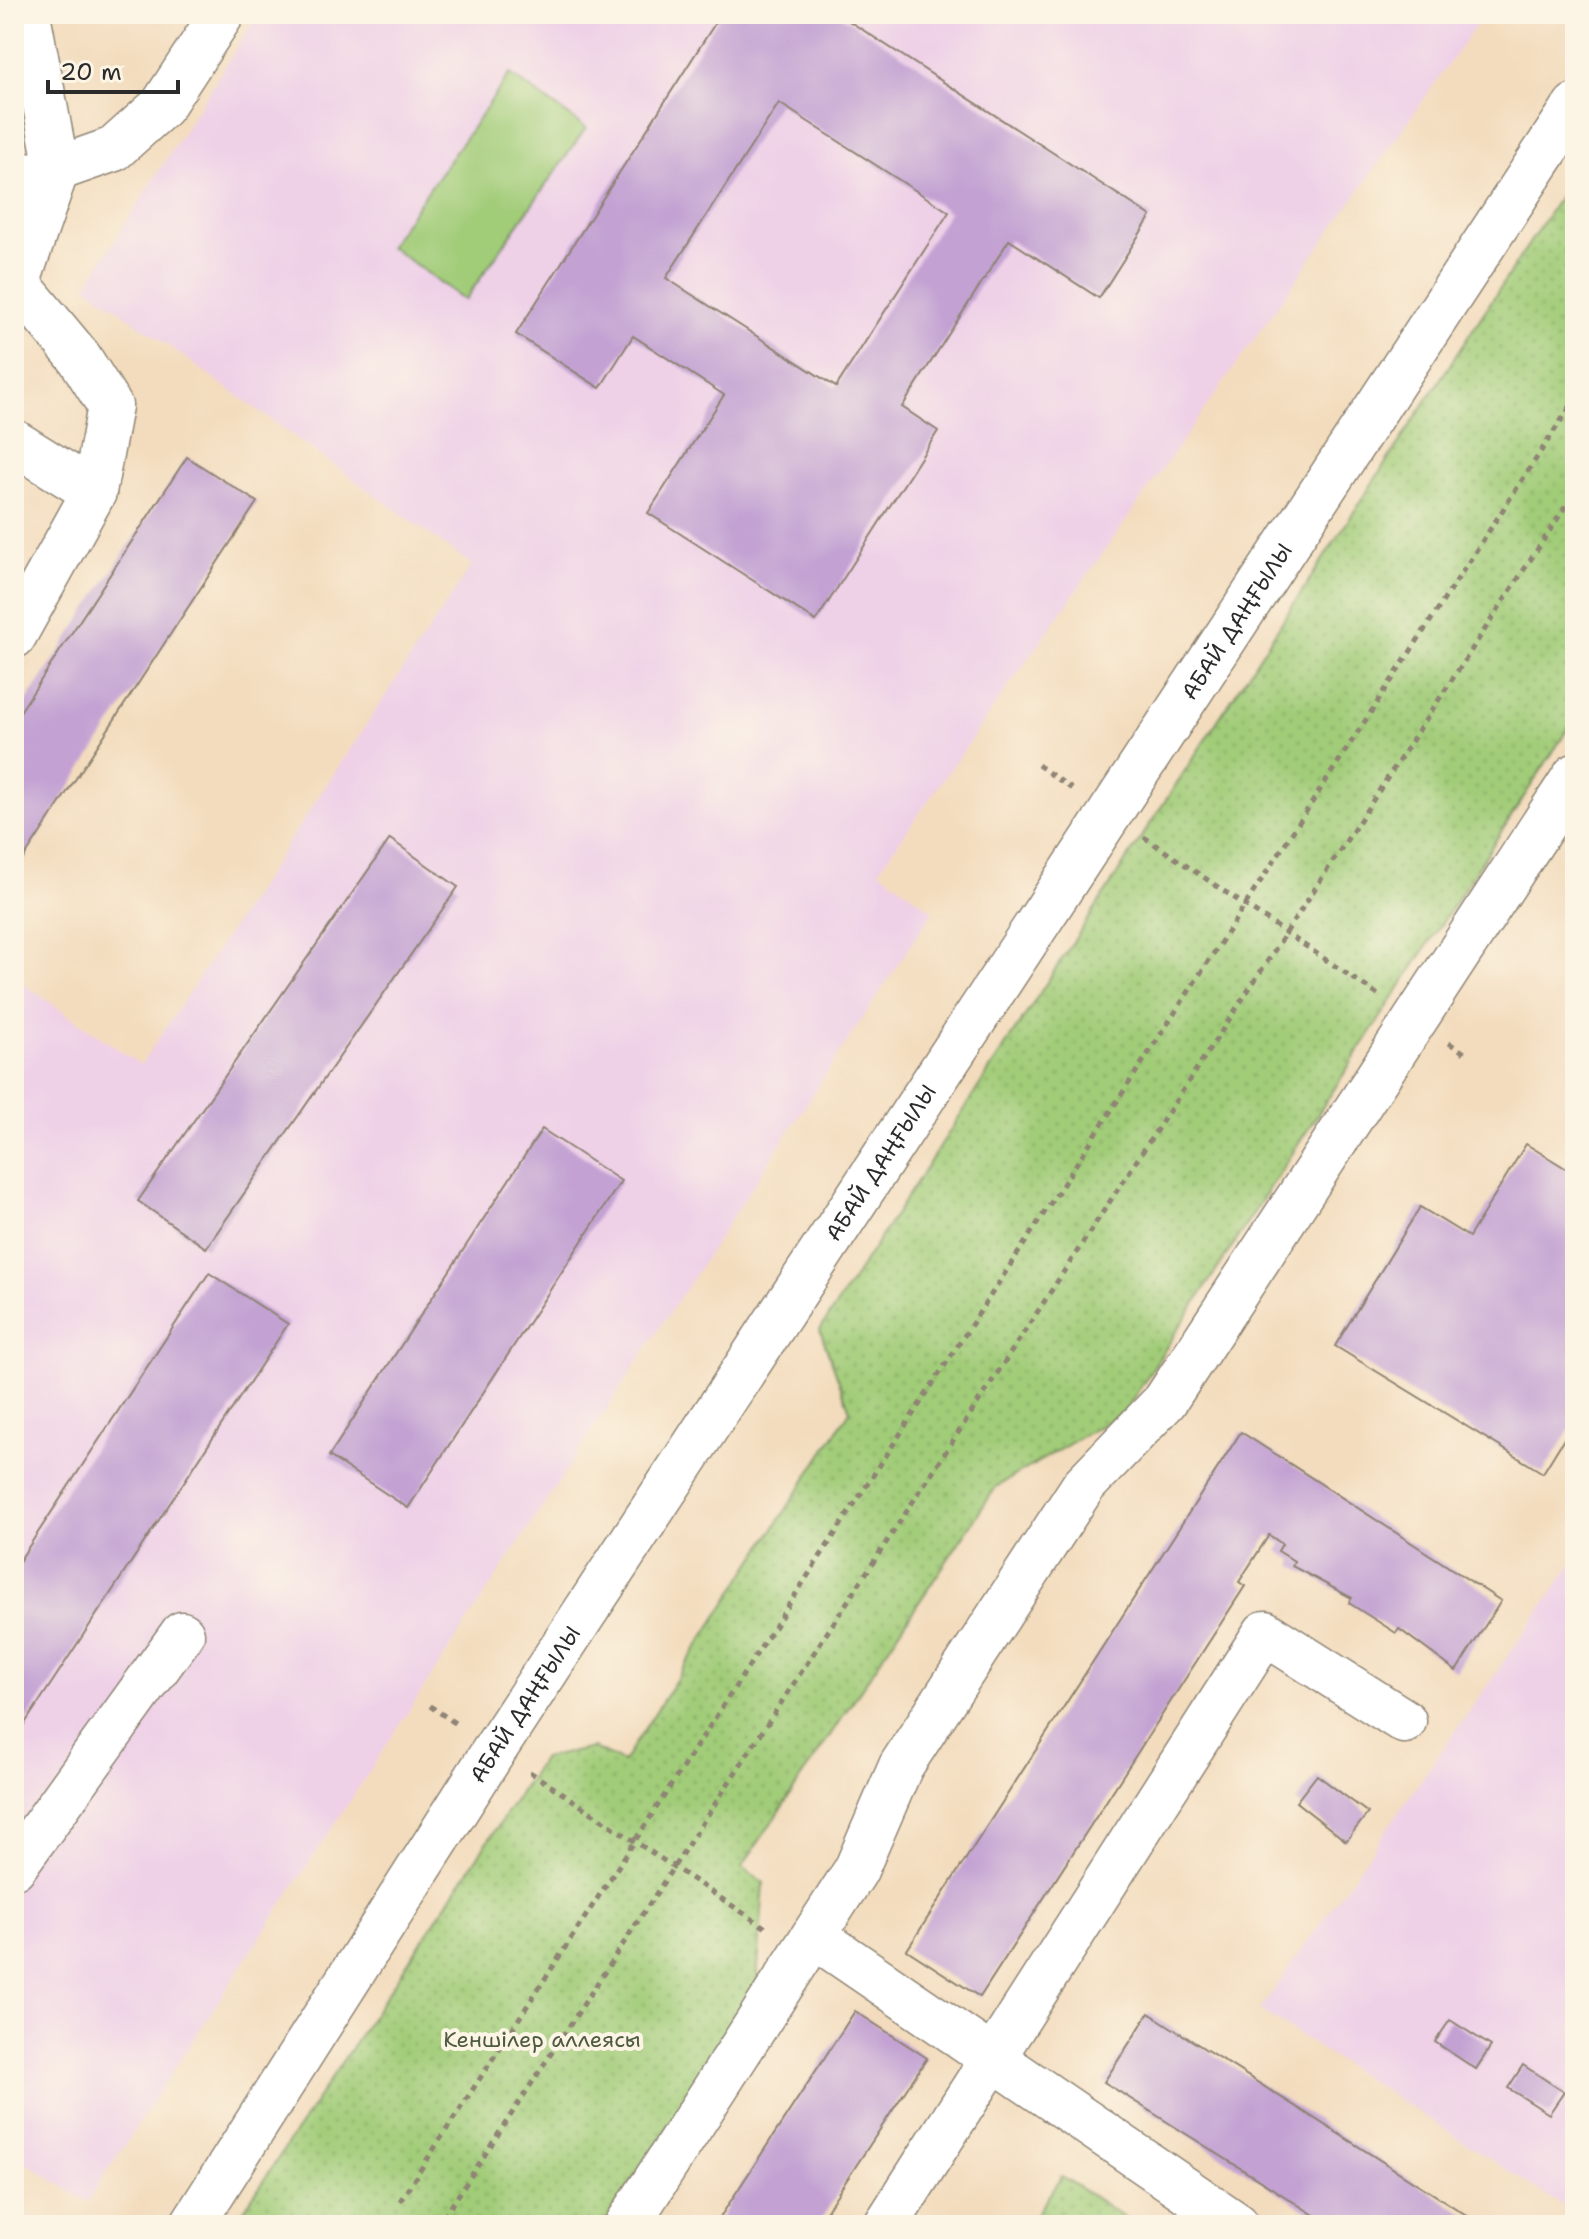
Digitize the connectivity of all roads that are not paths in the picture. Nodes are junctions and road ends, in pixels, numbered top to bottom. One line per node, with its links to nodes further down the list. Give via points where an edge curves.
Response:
1 (28, 14): 4 (street)
2 (222, 14): 4 (street, via 162,106 114,149)
3 (1575, 106): 16 (street, АБАЙ ДАҢҒЫЛЫ, via 495,1749)
4 (57, 169): 5 (street); 6 (street)
5 (14, 179)
6 (16, 289): 8 (street, via 79,357 110,406)
7 (14, 442): 8 (street)
8 (94, 492): 9 (street)
9 (14, 636)
10 (1575, 776): 14 (street, via 1165,1401 1084,1485 901,1766 856,1870)
11 (182, 1634): 13 (street)
12 (1404, 1721): 15 (street, via 1265,1633)
13 (14, 1867)
14 (808, 1945): 15 (street); 17 (street)
15 (992, 2058): 18 (street); 19 (street)
16 (192, 2225)
17 (627, 2225)
18 (886, 2225)
19 (1237, 2225)

